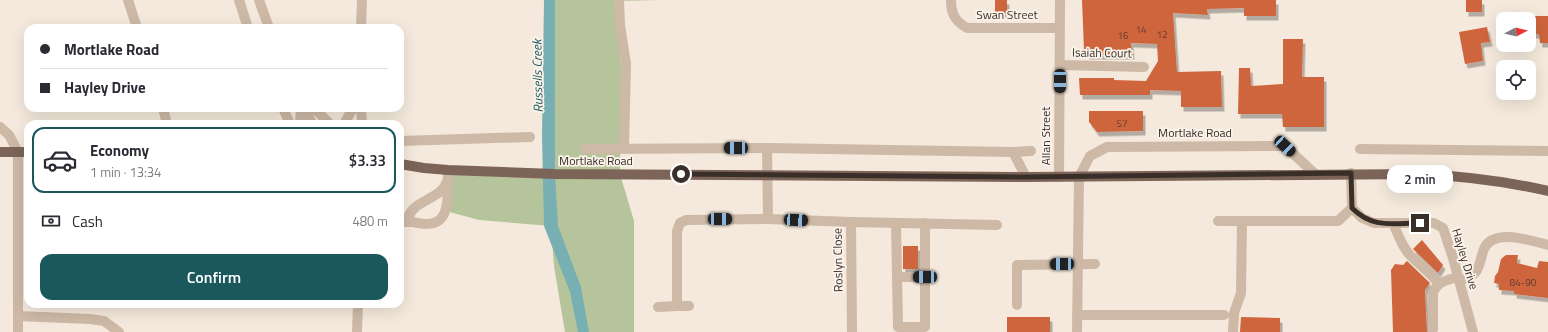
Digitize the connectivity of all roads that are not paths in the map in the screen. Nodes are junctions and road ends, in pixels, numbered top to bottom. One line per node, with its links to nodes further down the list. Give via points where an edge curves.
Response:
1 (128, 0): 8 (street)
2 (239, 0): 9 (street)
3 (259, 0): 10 (street)
4 (362, 0): 11 (street)
5 (619, 0): 20 (street, via 626,64)
6 (951, 0): 12 (street, Swan Street, via 951,9 957,22 967,28)
7 (1060, 0): 12 (street, Allan Street)
8 (136, 24)
9 (247, 24)
10 (268, 24)
11 (361, 24)
12 (1059, 28): 13 (street, Allan Street)
13 (1060, 65): 14 (street, Isaiah Court); 37 (street, Allan Street)
14 (1144, 67)
15 (318, 112): 16 (street)
16 (326, 120)
17 (0, 127): 26 (street)
18 (530, 137): 19 (street)
19 (404, 140)
20 (624, 148): 21 (street, Mortlake Road); 22 (street, Mortlake Road)
21 (768, 148): 27 (street, Mortlake Road); 35 (street)
22 (585, 149)
23 (1360, 149): 24 (street)
24 (1548, 151)
25 (0, 152): 26 (main road)
26 (23, 152): 67 (street)
27 (1014, 152): 28 (street, Mortlake Road); 36 (street)
28 (1031, 152)
29 (404, 165): 30 (main road, Mortlake Road)
30 (424, 168): 31 (main road, Mortlake Road); 32 (main road, Mortlake Road)
31 (404, 170)
32 (448, 170): 35 (main road, Mortlake Road, via 544,174); 39 (street)
33 (1351, 173): 34 (main road, Mortlake Road); 40 (main road, Mortlake Road, via 1452,175 1519,184); 41 (street)
34 (1314, 174): 38 (main road, Mortlake Road); 38 (street, Mortlake Road, via 1285,146 1168,146 1107,147 1090,156)
35 (768, 175): 36 (main road, Mortlake Road); 44 (street)
36 (1026, 177): 37 (main road, Mortlake Road)
37 (1059, 177): 38 (main road, Mortlake Road)
38 (1079, 177): 55 (street)
39 (447, 181): 42 (street, via 441,191); 48 (street, via 447,206 444,216 434,222)
40 (1548, 191)
41 (1352, 208): 46 (street, via 1338,221); 52 (street, Hayley Drive, via 1362,218 1374,223)
42 (412, 210): 43 (street); 48 (street, via 409,220)
43 (404, 215)
44 (768, 219): 49 (street, Roslyn Close); 62 (street, Roslyn Close, via 700,219 680,223 676,234)
45 (1218, 221): 46 (street)
46 (1242, 221): 75 (street, via 1241,293 1234,313)
47 (404, 222): 48 (street)
48 (412, 222)
49 (850, 222): 50 (street); 73 (street, Roslyn Close)
50 (896, 223): 51 (street); 57 (street)
51 (925, 223): 53 (street); 58 (street)
52 (1393, 223): 59 (street, Hayley Drive, via 1434,223 1443,228); 60 (street, via 1402,244)
53 (997, 225)
54 (1548, 245): 59 (street, via 1507,236 1494,240 1484,249 1478,270 1468,278)
55 (1078, 264): 56 (street); 61 (street, via 1017,265); 66 (street)
56 (1095, 264)
57 (897, 277): 58 (street); 58 (street, via 898,327 925,327)
58 (925, 277)
59 (1459, 279): 60 (street); 76 (street, Hayley Drive)
60 (1439, 284): 69 (street, via 1433,293)
61 (1017, 304)
62 (677, 306): 63 (street); 64 (street)
63 (689, 306)
64 (658, 307)
65 (358, 308): 72 (street)
66 (1077, 315): 68 (street); 74 (street)
67 (18, 316): 70 (street); 71 (street, via 90,318 104,321)
68 (1224, 316)
69 (1433, 329)
70 (18, 332)
71 (119, 332)
72 (357, 332)
73 (852, 332)
74 (1077, 332)
75 (1233, 332)
76 (1473, 332)

